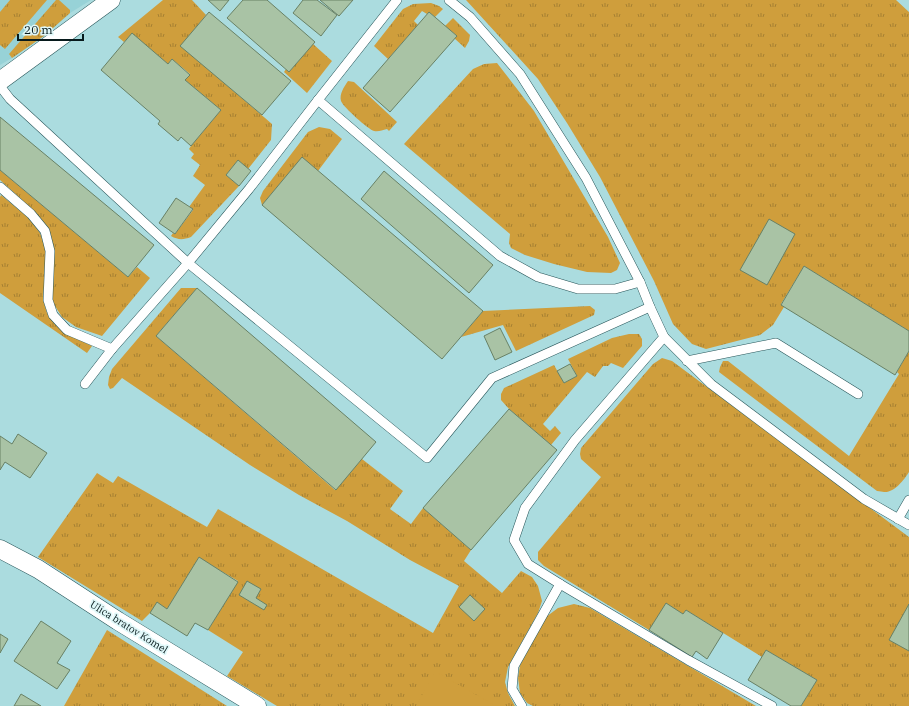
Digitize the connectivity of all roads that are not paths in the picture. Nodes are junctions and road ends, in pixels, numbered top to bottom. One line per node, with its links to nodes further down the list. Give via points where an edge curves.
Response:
1 (111, 0): 4 (street)
2 (397, 0): 6 (lane)
3 (449, 0): 9 (lane, via 470,17 520,74 586,178)
4 (0, 81)
5 (0, 86): 8 (lane, via 7,96)
6 (318, 100): 8 (lane); 9 (lane, via 500,256 538,277 578,289 614,289)
7 (0, 187): 12 (lane, via 31,214 45,231 50,251 48,300 53,315 67,330)
8 (188, 263): 10 (lane, via 427,458 492,378); 12 (lane)
9 (640, 282): 10 (lane)
10 (650, 306): 11 (lane)
11 (664, 337): 13 (lane); 20 (lane, via 575,440 525,508 514,540 528,564)
12 (112, 349): 14 (lane)
13 (687, 361): 15 (lane, via 776,343); 17 (lane, via 711,384 857,494)
14 (85, 384)
15 (858, 394)
16 (909, 500): 17 (lane)
17 (898, 519): 18 (lane)
18 (909, 525)
19 (0, 549): 21 (street, Ulica bratov Komel, via 38,568 118,621)
20 (560, 584): 22 (lane, via 514,666 512,689); 23 (lane, via 688,660)
21 (257, 706)
22 (522, 706)
23 (772, 706)

